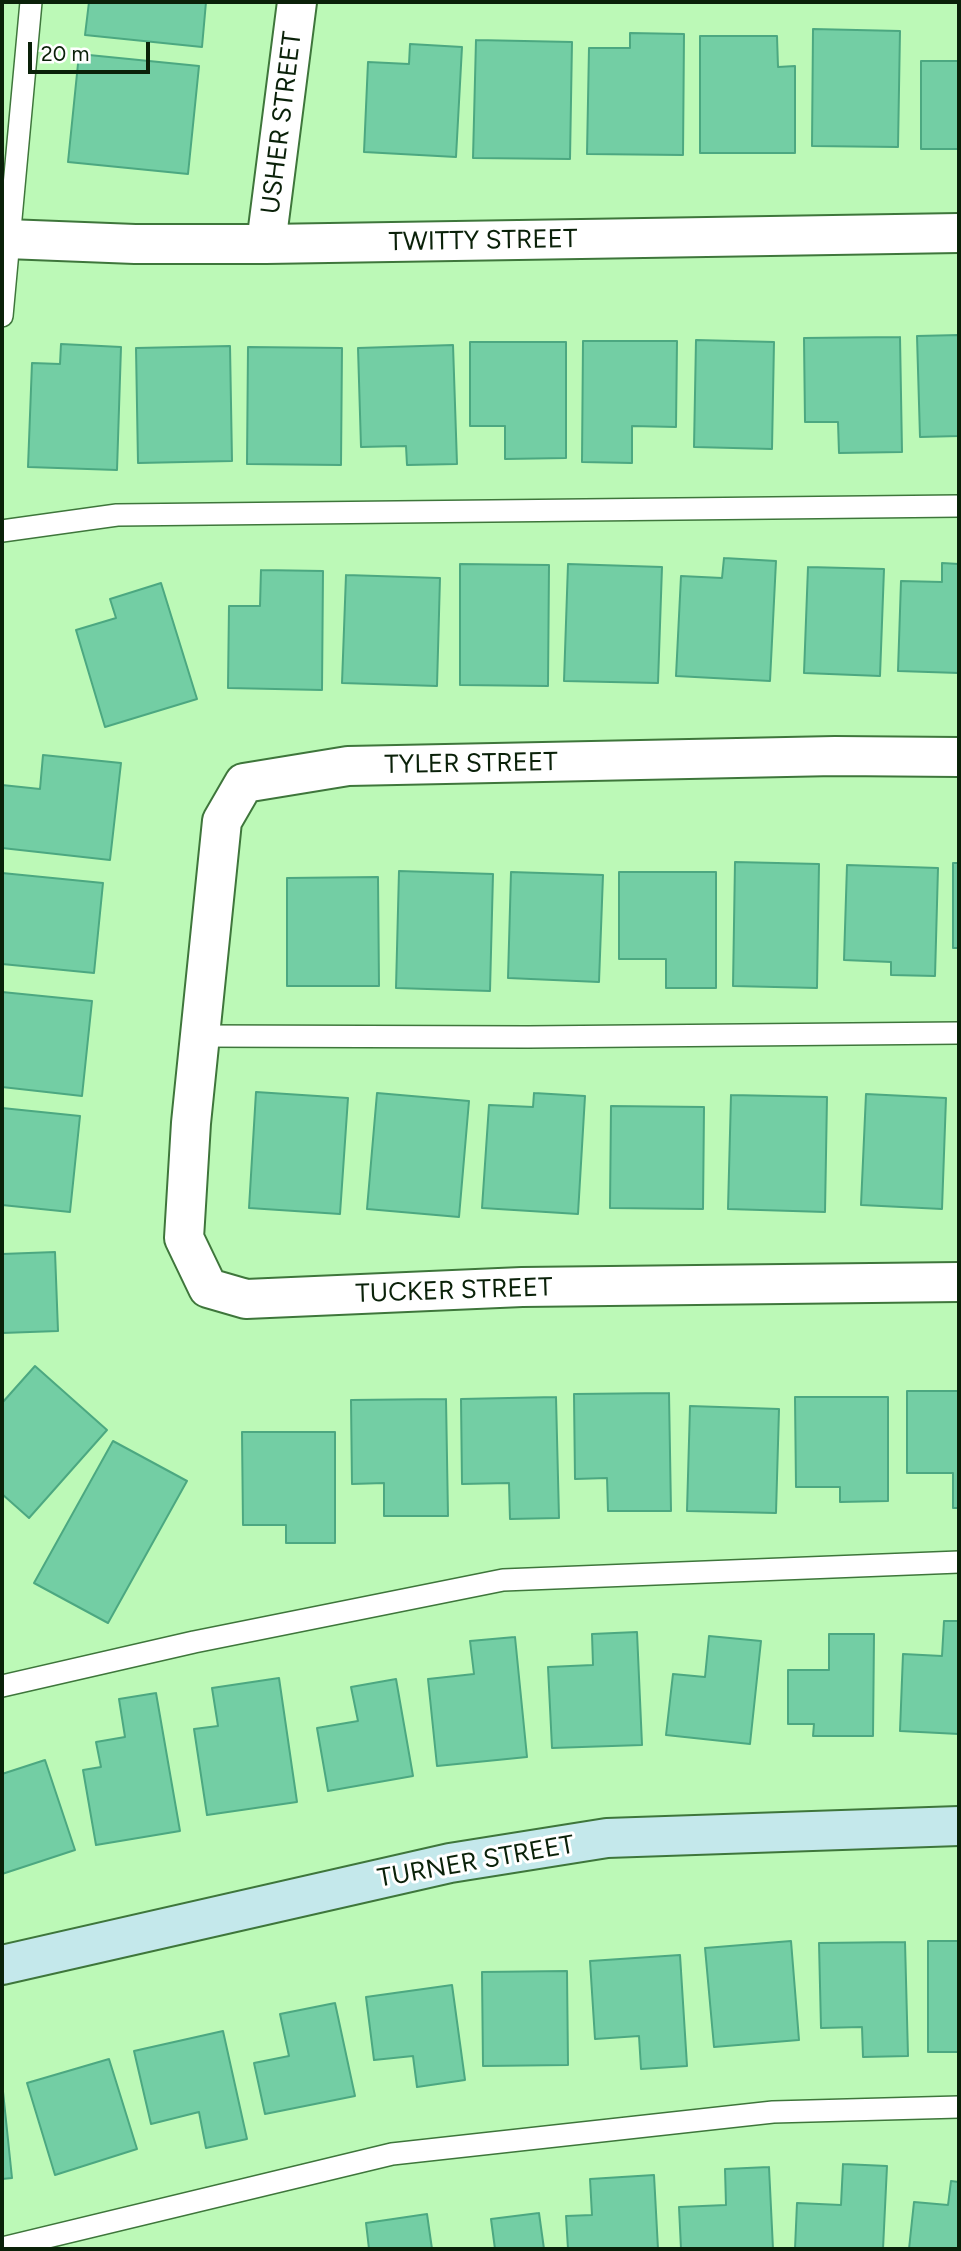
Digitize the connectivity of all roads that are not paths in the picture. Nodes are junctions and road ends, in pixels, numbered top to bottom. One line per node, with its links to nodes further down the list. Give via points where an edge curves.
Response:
1 (31, 2): 4 (lane)
2 (297, 2): 5 (street, USHER STREET)
3 (959, 233): 5 (street, TWITTY STREET)
4 (7, 239): 5 (street, TWITTY STREET); 6 (lane)
5 (266, 244)
6 (2, 316)
7 (959, 506): 8 (lane, via 117,515)
8 (2, 531)
9 (959, 757): 11 (street, TYLER STREET, via 348,766 244,783 222,821)
10 (959, 1033): 11 (lane)
11 (200, 1036): 12 (street, TUCKER STREET, via 184,1238 208,1288 246,1299 522,1287)
12 (959, 1282)
13 (959, 1562): 14 (lane, via 503,1580)
14 (2, 1686)
15 (959, 1826): 16 (street, TURNER STREET, via 607,1838 450,1863)
16 (2, 1965)
17 (959, 2107): 18 (lane, via 773,2112 392,2154)
18 (2, 2248)

